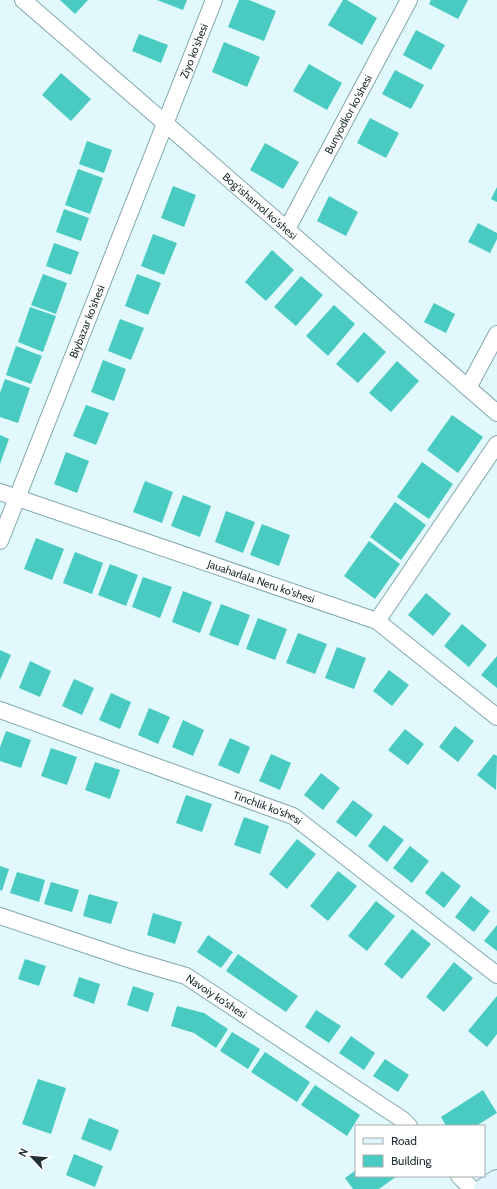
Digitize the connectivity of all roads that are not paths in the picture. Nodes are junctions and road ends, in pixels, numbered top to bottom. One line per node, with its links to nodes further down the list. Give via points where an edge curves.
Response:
1 (23, 0): 5 (street, Bog'ishamol ko'shesi)
2 (214, 0): 4 (street, Ziyo ko'shesi)
3 (409, 0): 6 (street, Bunyodkor ko'shesi)
4 (174, 102): 5 (street, Biybazar ko'shesi)
5 (166, 124): 6 (street, Bog'ishamol ko'shesi); 12 (street, Biybazar ko'shesi)
6 (287, 229): 8 (street, Bog'ishamol ko'shesi)
7 (497, 334): 8 (street)
8 (468, 388): 9 (street, Bog'ishamol ko'shesi)
9 (497, 413)
10 (497, 444): 14 (street)
11 (0, 492): 12 (street, Jauaharlala Neru ko'shesi)
12 (17, 498): 13 (street, Biybazar ko'shesi); 14 (street, Jauaharlala Neru ko'shesi)
13 (0, 541)
14 (377, 620): 16 (street, Jauaharlala Neru ko'shesi)
15 (0, 710): 18 (street, Tinchlik ko'shesi, via 293,816)
16 (497, 717)
17 (0, 916): 19 (street, Navoiy ko'shesi, via 186,976)
18 (497, 975)
19 (408, 1125)
20 (460, 1177): 22 (street)
21 (497, 1181): 23 (street)
22 (472, 1189)
23 (485, 1189)

